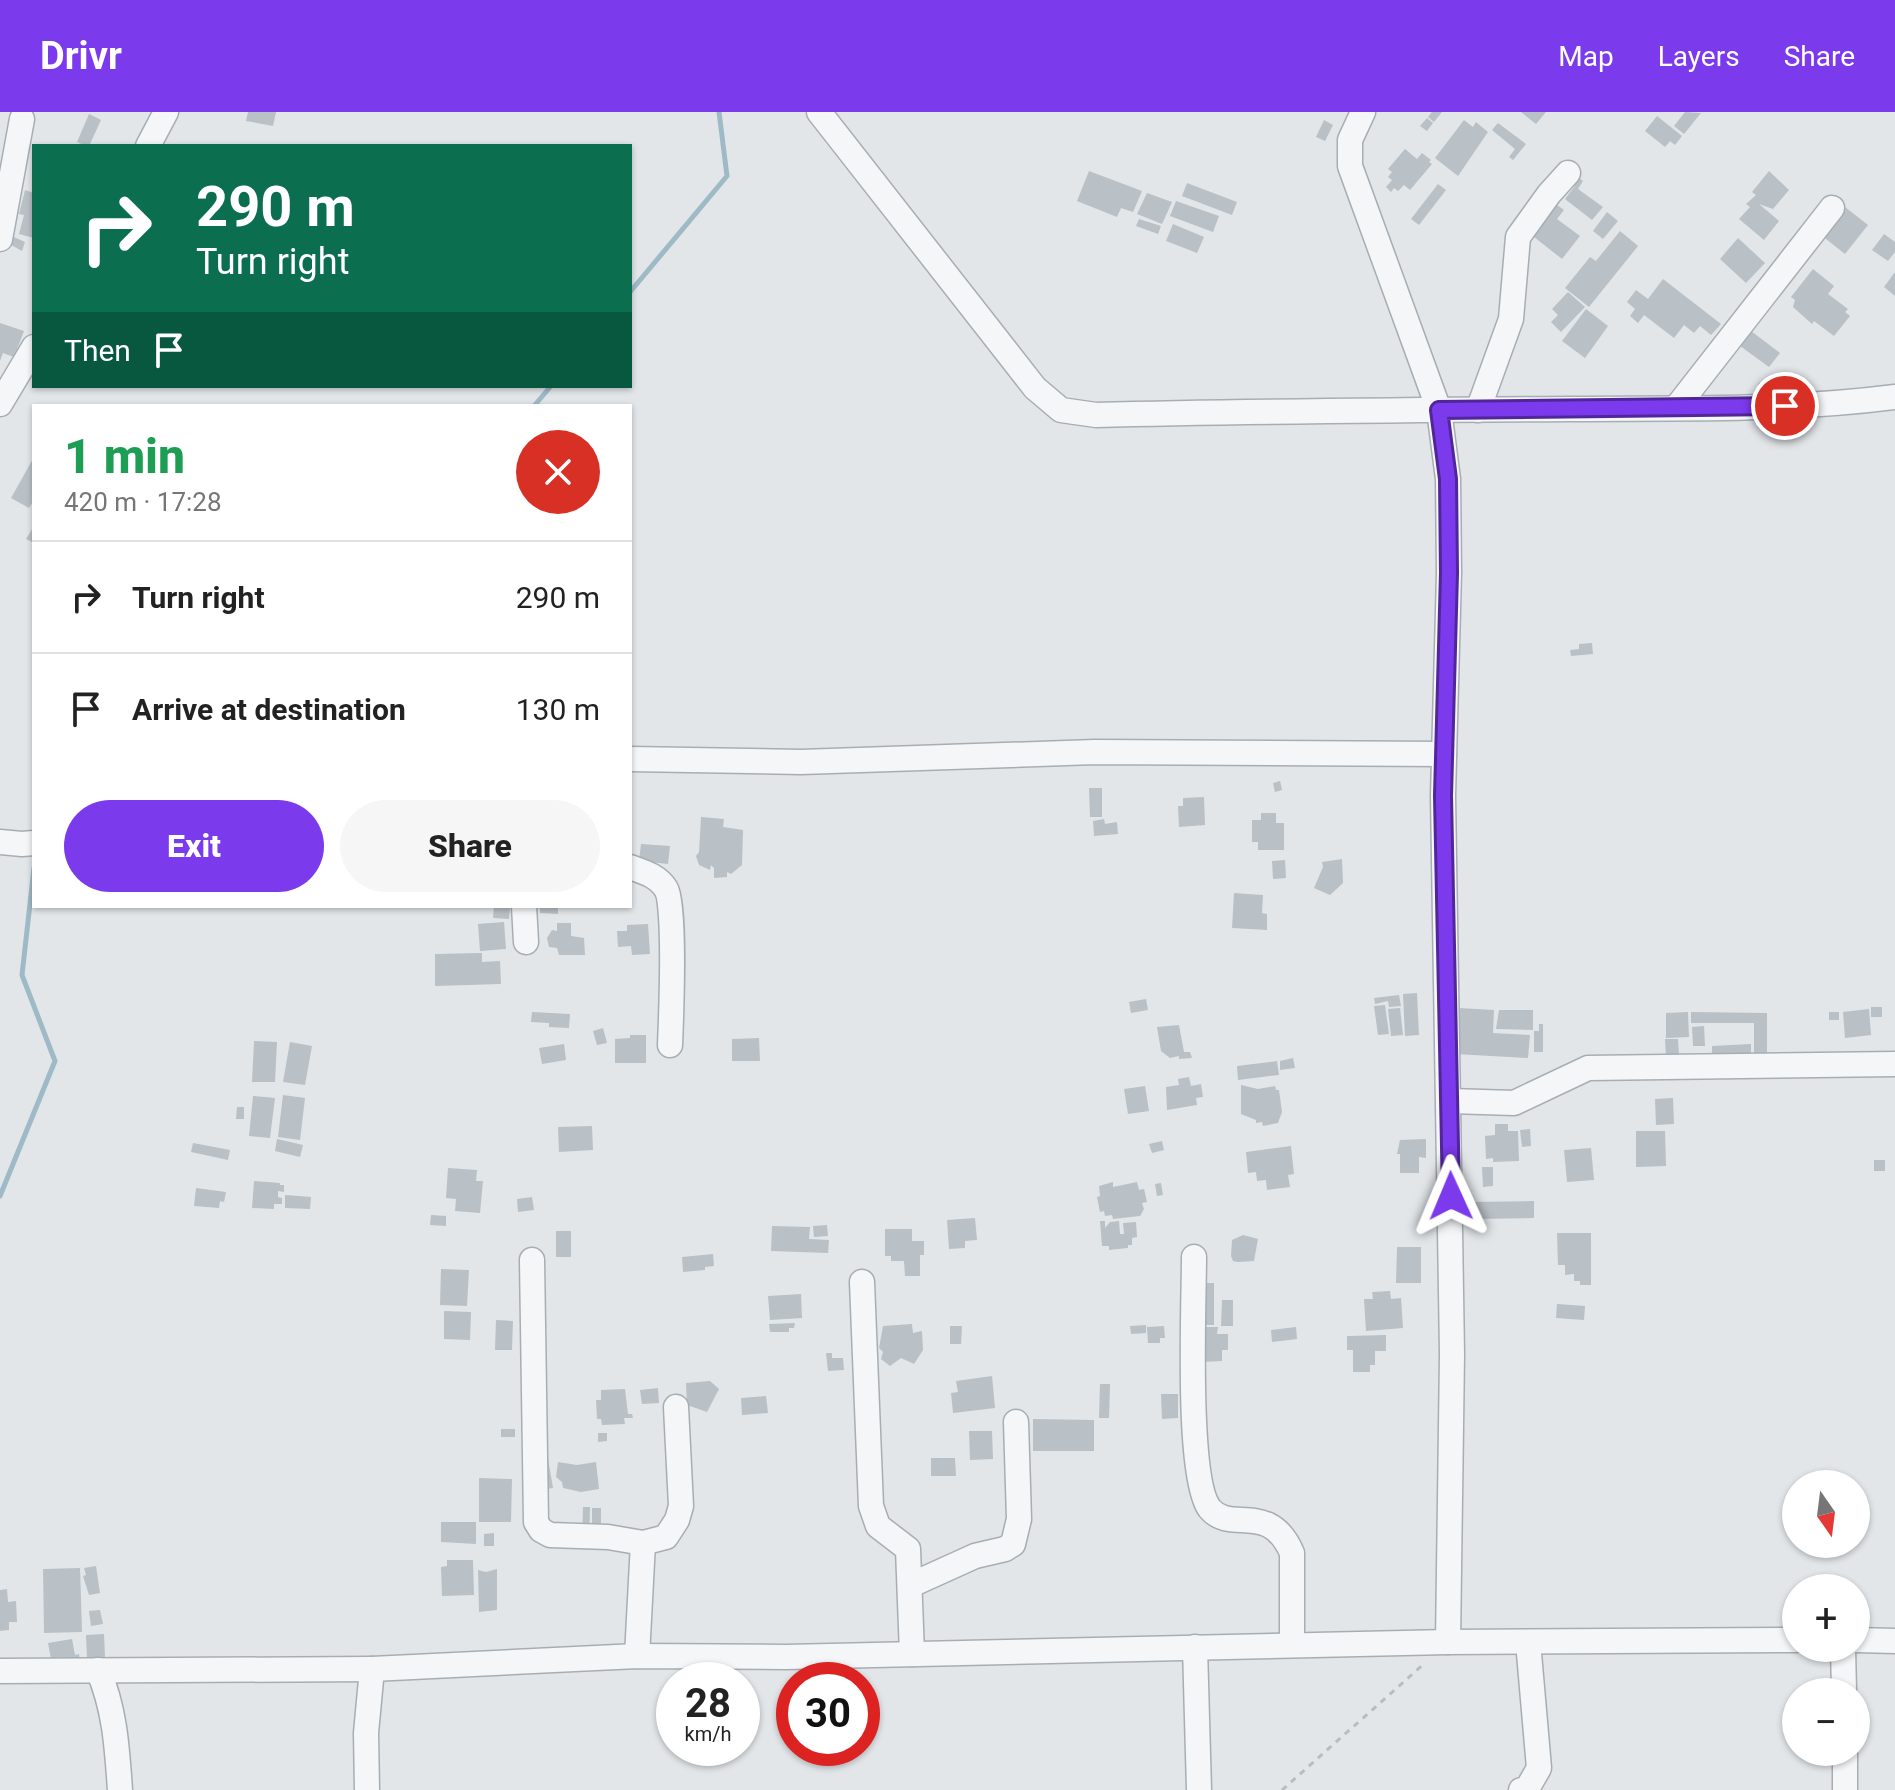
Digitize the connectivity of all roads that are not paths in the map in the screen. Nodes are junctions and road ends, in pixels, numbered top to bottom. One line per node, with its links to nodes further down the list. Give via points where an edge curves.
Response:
1 (166, 112): 5 (street)
2 (819, 112): 13 (street, via 1035,388 1061,410 1096,415)
3 (1363, 112): 13 (street, via 1350,140 1350,166)
4 (22, 119): 8 (street)
5 (149, 144)
6 (1568, 173): 14 (street, via 1518,237 1511,319)
7 (1832, 208): 12 (street)
8 (0, 239)
9 (32, 350): 11 (street)
10 (1895, 397): 12 (street)
11 (0, 404)
12 (1676, 408): 14 (street)
13 (1439, 410): 14 (street); 15 (street, via 1448,479)
14 (1478, 410)
15 (1444, 754): 16 (street, via 1095,752 801,762); 24 (street)
16 (632, 759)
17 (0, 842): 18 (street)
18 (32, 843)
19 (632, 868): 22 (street, via 656,877 669,892)
20 (524, 908): 21 (street)
21 (526, 942)
22 (670, 1045)
23 (1895, 1064): 24 (street, via 1588,1068 1514,1103)
24 (1450, 1101): 35 (street)
25 (1194, 1257): 37 (street, via 1194,1452 1203,1489 1210,1509 1223,1517 1265,1522 1286,1539 1292,1553)
26 (532, 1260): 30 (street, via 536,1522 550,1535)
27 (862, 1282): 31 (street, via 871,1506 878,1526 908,1549)
28 (676, 1407): 30 (street, via 681,1506 666,1537)
29 (1016, 1422): 31 (street, via 1019,1519 1013,1544)
30 (643, 1543): 40 (street)
31 (911, 1585): 39 (street)
32 (1782, 1640): 36 (street)
33 (1870, 1640): 34 (street)
34 (1895, 1641)
35 (1448, 1642): 36 (street); 37 (street)
36 (1528, 1642): 48 (street, via 1539,1768 1527,1789)
37 (1292, 1645): 38 (street)
38 (1195, 1647): 39 (street); 47 (street)
39 (912, 1654): 40 (street)
40 (637, 1656): 41 (street)
41 (372, 1669): 42 (street); 46 (street)
42 (98, 1670): 43 (street); 45 (street, via 117,1737)
43 (0, 1671)
44 (1845, 1766): 49 (street)
45 (120, 1790)
46 (367, 1790)
47 (1199, 1790)
48 (1521, 1790)
49 (1845, 1790)

